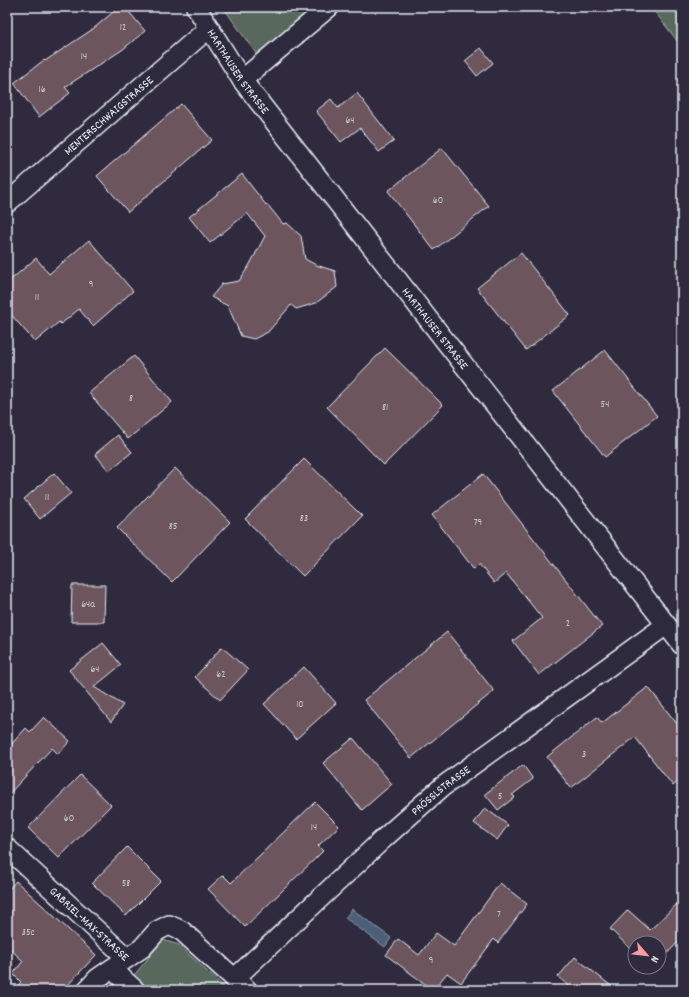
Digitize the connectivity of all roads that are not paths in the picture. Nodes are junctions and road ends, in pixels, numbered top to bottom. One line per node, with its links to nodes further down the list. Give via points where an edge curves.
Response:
1 (196, 7): 3 (street, HARTHAUSER STRASSE)
2 (329, 7): 4 (street)
3 (209, 28): 4 (street, HARTHAUSER STRASSE); 5 (street, MENTERSCHWAIGSTRASSE)
4 (242, 80): 6 (street, HARTHAUSER STRASSE)
5 (7, 203)
6 (666, 626): 7 (street, HARTHAUSER STRASSE); 10 (street, PRÖSSLSTRASSE, via 442,787 382,840)
7 (682, 645)
8 (7, 848): 9 (street, GABRIEL-MAX-STRASSE)
9 (119, 963): 10 (street, GABRIEL-MAX-STRASSE, via 142,948 157,931 169,925 182,931); 11 (street, via 98,978); 12 (street, GABRIEL-MAX-STRASSE)
10 (240, 985)
11 (87, 990)
12 (135, 990)

